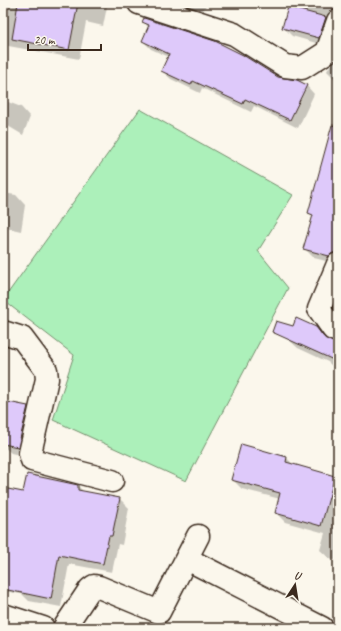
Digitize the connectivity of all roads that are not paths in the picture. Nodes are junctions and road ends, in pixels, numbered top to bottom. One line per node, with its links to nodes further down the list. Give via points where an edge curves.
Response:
1 (139, 3): 2 (street, via 234,34 285,66 302,68 327,52)
2 (337, 26)
3 (338, 264): 4 (street, via 320,309 333,329)
4 (338, 331)
5 (3, 332): 6 (street, via 22,338 46,370 47,379 30,453 32,460)
6 (112, 481)
7 (198, 536): 8 (street)
8 (187, 559): 10 (street); 13 (street)
9 (3, 615): 11 (street)
10 (156, 620): 12 (street, via 94,586)
11 (43, 628)
12 (64, 628)
13 (322, 628)

